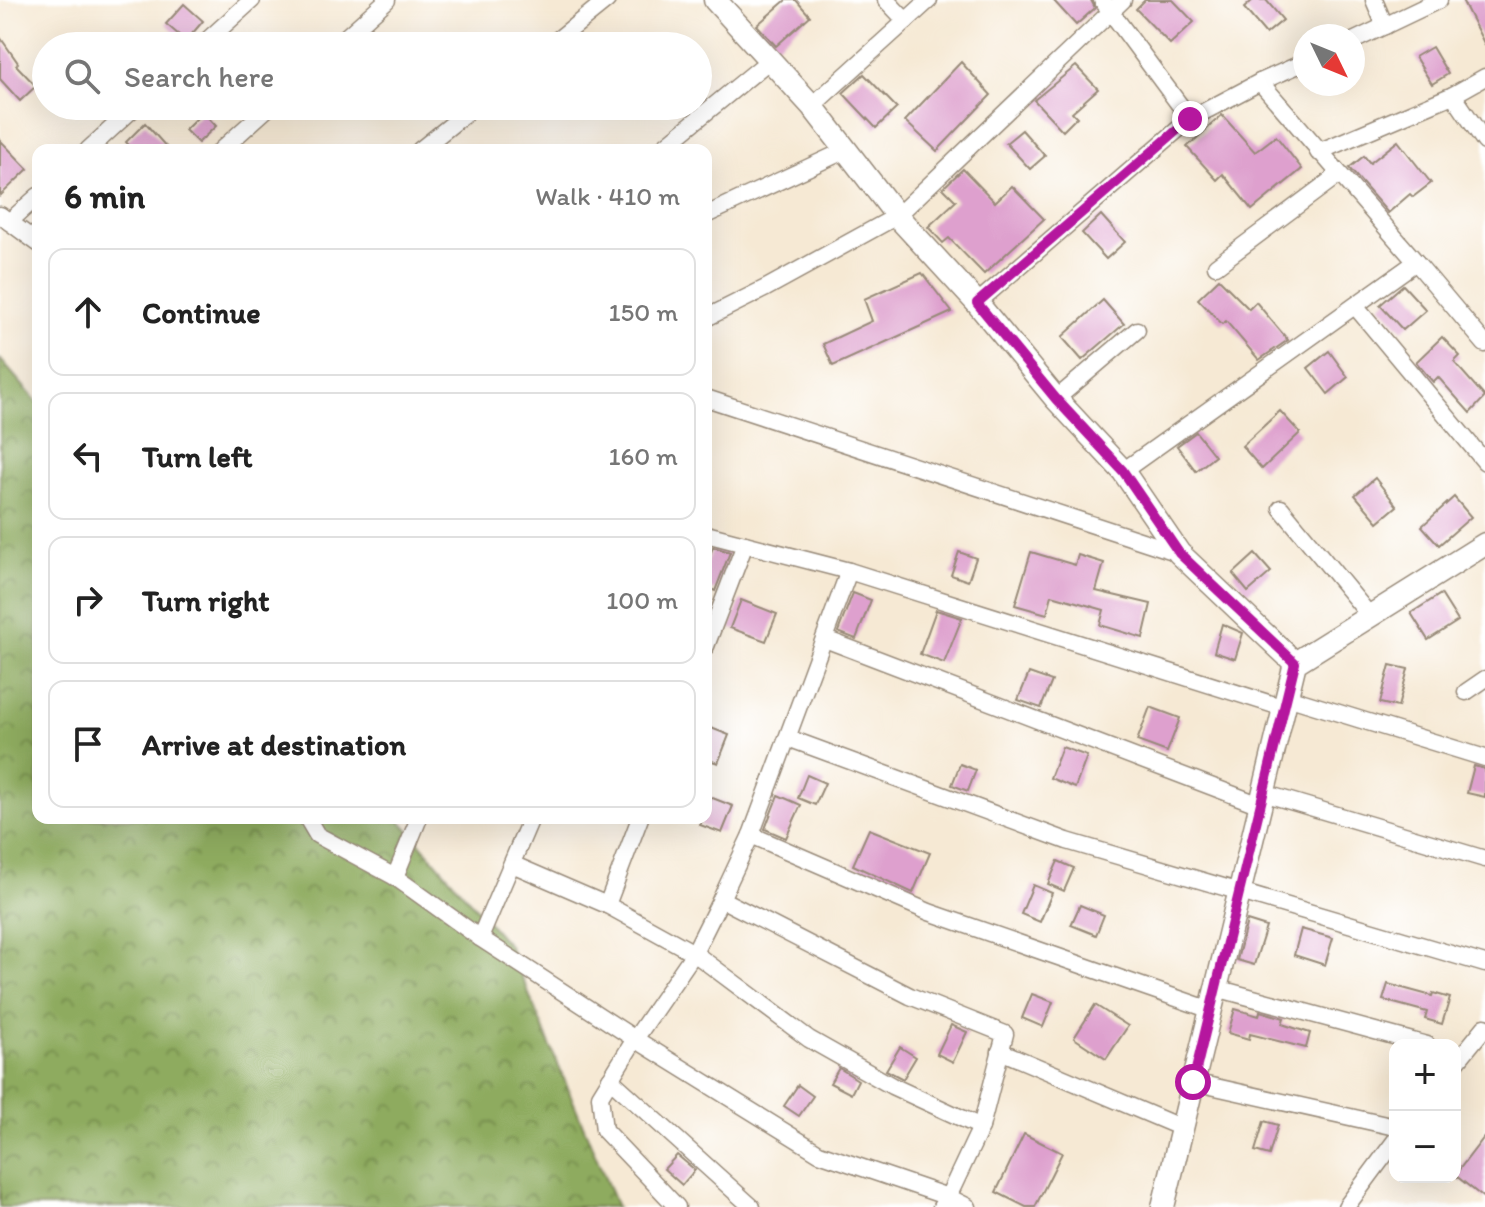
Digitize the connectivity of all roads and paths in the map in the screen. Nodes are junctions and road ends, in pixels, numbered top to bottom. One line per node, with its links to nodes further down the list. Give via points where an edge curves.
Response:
1 (252, 0): 12 (street)
2 (387, 0): 13 (street)
3 (607, 0): 14 (street)
4 (715, 0): 16 (street)
5 (886, 0): 10 (street)
6 (929, 0): 10 (street)
7 (1374, 0): 11 (street)
8 (1439, 0): 11 (street)
9 (1112, 4): 23 (street); 38 (street)
10 (906, 21): 21 (street)
11 (1385, 26): 15 (street)
12 (217, 32)
13 (352, 32)
14 (567, 32)
15 (1365, 35)
16 (771, 59): 21 (street); 22 (street)
17 (1293, 67): 19 (street)
18 (1485, 77): 20 (street)
19 (1260, 82): 23 (street); 34 (street)
20 (1453, 95): 28 (street); 34 (street)
21 (812, 106): 33 (street)
22 (712, 107)
23 (1190, 119): 43 (street)
24 (121, 120): 29 (street)
25 (254, 120): 30 (street)
26 (458, 120): 31 (street)
27 (697, 120): 32 (street)
28 (1485, 142)
29 (95, 144)
30 (228, 144)
31 (428, 144)
32 (667, 144)
33 (846, 150): 37 (street); 38 (street)
34 (1318, 152): 35 (street)
35 (1338, 175): 41 (street); 42 (street)
36 (32, 200): 39 (street)
37 (712, 212)
38 (897, 216): 43 (street); 45 (street)
39 (4, 219): 40 (street)
40 (32, 239)
41 (1416, 262): 44 (street); 47 (street)
42 (1216, 266)
43 (977, 303): 48 (street)
44 (1355, 306): 50 (street); 51 (street)
45 (712, 315)
46 (1137, 330): 48 (street)
47 (1485, 344)
48 (1056, 399): 51 (street)
49 (712, 400): 56 (street)
50 (1485, 462)
51 (1123, 471): 56 (street)
52 (1281, 508): 58 (street)
53 (712, 536): 54 (street)
54 (745, 544): 57 (street); 59 (street)
55 (1485, 544): 58 (street)
56 (1179, 553): 61 (street)
57 (849, 571): 60 (street); 64 (street)
58 (1370, 616): 61 (street)
59 (712, 630)
60 (825, 639): 65 (street); 67 (street)
61 (1295, 663): 64 (street)
62 (1485, 679): 63 (street)
63 (1466, 692)
64 (1285, 703): 66 (street); 67 (street)
65 (788, 738): 72 (street); 76 (street, via 1067,841)
66 (1485, 758)
67 (1262, 799): 73 (street); 76 (street)
68 (311, 824): 75 (street, via 317,835)
69 (417, 824): 75 (street)
70 (529, 824): 74 (street)
71 (638, 824): 78 (street)
72 (751, 835): 77 (street); 82 (street, via 929,912)
73 (1485, 859)
74 (512, 864): 78 (street); 79 (street)
75 (395, 877): 79 (street)
76 (1239, 892): 81 (street); 82 (street)
77 (721, 899): 80 (street); 86 (street, via 910,996 1005,1034)
78 (607, 905): 80 (street)
79 (480, 938): 84 (street)
80 (694, 953): 84 (street); 91 (street, via 809,1039 892,1086)
81 (1485, 964)
82 (1214, 999): 85 (street); 89 (street)
83 (1485, 1027): 87 (street)
84 (635, 1039): 88 (street); 94 (street, via 819,1153)
85 (1399, 1039)
86 (1000, 1051): 91 (street); 92 (street)
87 (1461, 1053)
88 (610, 1079): 95 (street, via 600,1096 604,1130); 96 (street)
89 (1193, 1082): 90 (street); 92 (street)
90 (1389, 1126)
91 (981, 1127): 94 (street)
92 (1182, 1128): 98 (street)
93 (1389, 1149): 99 (street)
94 (945, 1202): 97 (street)
95 (677, 1207)
96 (752, 1207)
97 (968, 1207)
98 (1163, 1207)
99 (1346, 1207)

